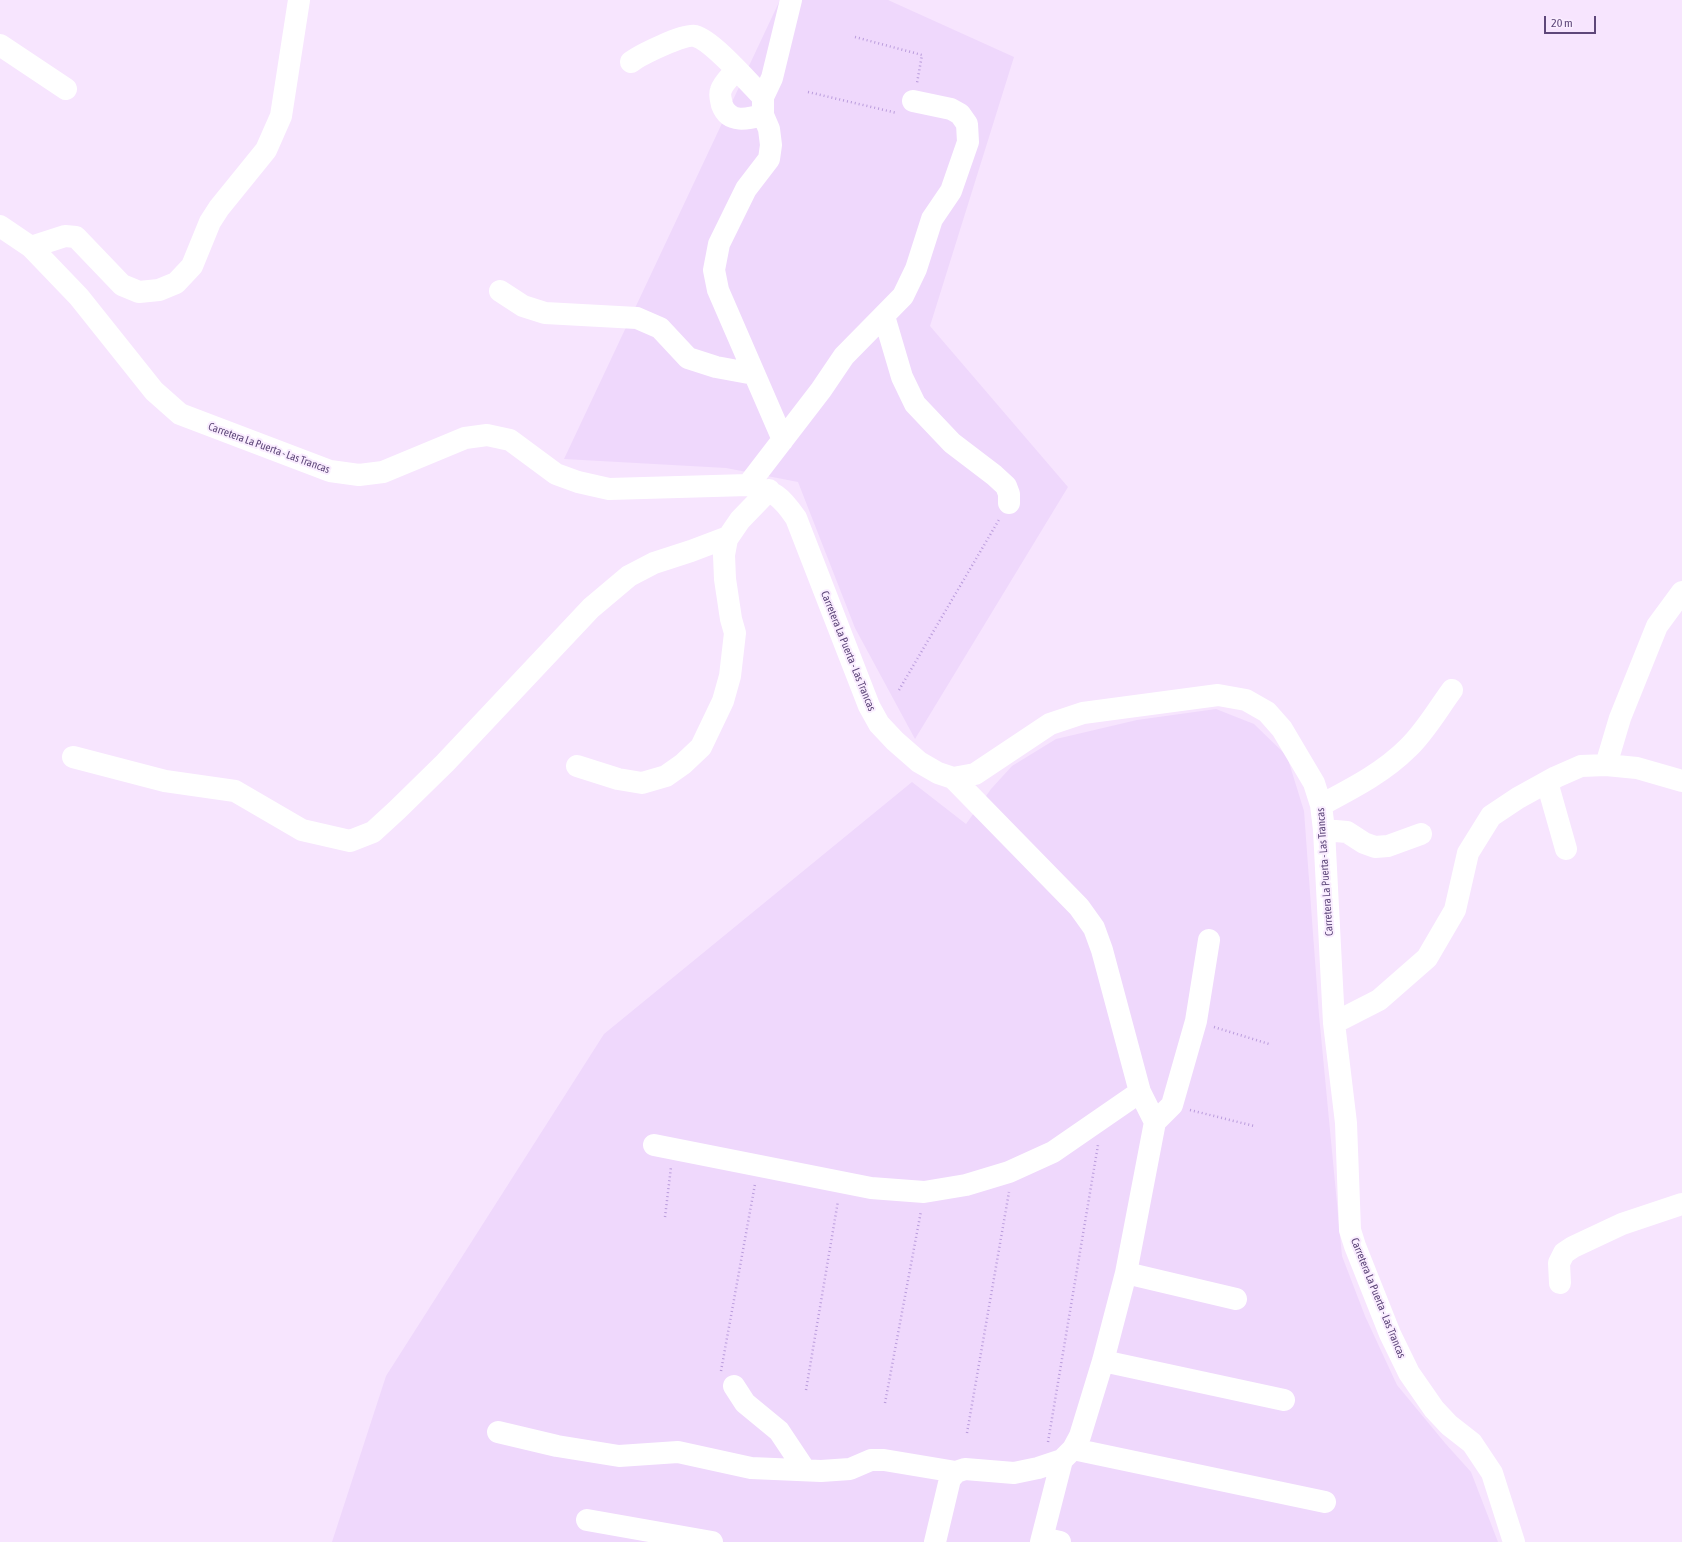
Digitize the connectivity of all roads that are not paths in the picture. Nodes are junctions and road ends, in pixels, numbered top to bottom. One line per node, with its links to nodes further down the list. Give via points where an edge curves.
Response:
1 (299, 0): 10 (street, via 281,116 266,150 219,208 210,222 192,266 176,283 159,290 139,292 122,285 76,237 65,236)
2 (791, 0): 8 (street)
3 (0, 45): 6 (street)
4 (631, 62): 5 (street, via 654,48 695,36 713,47)
5 (736, 70): 8 (street); 8 (street, via 721,89 720,97 724,110 733,118 740,119)
6 (66, 88)
7 (913, 101): 12 (street, via 951,109 960,114 966,124 968,142 951,191 932,219 916,269 903,296)
8 (763, 106): 13 (street, via 772,146 769,159 746,189 719,244 714,270 718,290)
9 (0, 226): 10 (street, Carretera La Puerta - Las Trancas)
10 (31, 247): 15 (street, Carretera La Puerta - Las Trancas, via 78,297 154,392 180,414 330,471 359,475 383,472 465,438 487,435 510,440 556,474 609,489)
11 (500, 292): 13 (street, via 523,306 545,313 637,318 660,328 688,358 716,367)
12 (884, 316): 14 (street, via 844,356); 16 (street, via 902,378 915,404 952,443 1006,486)
13 (754, 374): 14 (street)
14 (783, 440): 15 (street)
15 (758, 488): 17 (street); 23 (street, Carretera La Puerta - Las Trancas, via 783,500 796,518 869,706 879,724 919,762)
16 (1009, 503)
17 (728, 537): 20 (street, via 654,562 629,576 591,608 398,810 373,832 350,841 302,830 235,790 165,781); 22 (street, via 724,555 731,619 735,633 730,676 723,701 701,748 666,776 642,783 618,779)
18 (1682, 592): 21 (street, via 1657,626 1620,718)
19 (1452, 690): 26 (street, via 1409,747 1393,762)
20 (73, 756)
21 (1606, 765): 24 (street, via 1637,768); 25 (street, via 1581,766)
22 (577, 766)
23 (953, 778): 26 (street, Carretera La Puerta - Las Trancas, via 975,774 1050,724 1083,713 1218,695 1246,700 1267,712 1282,729 1314,783); 32 (street, via 1079,907 1094,928)
24 (1682, 781)
25 (1547, 782): 29 (street); 31 (street, via 1491,816 1468,853 1455,910 1427,958 1379,1000)
26 (1321, 805): 27 (street, Carretera La Puerta - Las Trancas)
27 (1324, 830): 28 (street, via 1346,832 1375,847 1388,846); 31 (street, Carretera La Puerta - Las Trancas)
28 (1421, 834)
29 (1566, 849)
30 (1209, 940): 33 (street, via 1196,1021 1172,1105)
31 (1334, 1023): 51 (street, Carretera La Puerta - Las Trancas, via 1346,1123 1350,1230 1355,1246 1390,1334 1409,1373 1434,1409 1449,1425 1472,1442 1492,1474)
32 (1140, 1092): 33 (street); 34 (street, via 1053,1152 1013,1170 966,1185 924,1192 841,1183)
33 (1155, 1122): 36 (street)
34 (664, 1147)
35 (1682, 1204): 37 (street, via 1622,1224 1573,1247 1564,1253 1559,1263)
36 (1126, 1273): 38 (street); 39 (street)
37 (1560, 1283)
38 (1236, 1299)
39 (1103, 1361): 41 (street); 43 (street, via 1080,1436)
40 (727, 1378): 44 (street, via 745,1403 779,1431)
41 (1284, 1400)
42 (498, 1432): 44 (street, via 557,1446 619,1456 678,1452 751,1468)
43 (1067, 1454): 45 (street, via 1038,1468 1014,1473 965,1469); 46 (street); 48 (street)
44 (805, 1470): 45 (street, via 850,1469 871,1460 884,1460)
45 (956, 1472): 50 (street, via 950,1479)
46 (1325, 1502)
47 (587, 1520): 49 (street)
48 (1048, 1541)
49 (712, 1542)
50 (935, 1542)
51 (1514, 1542)

